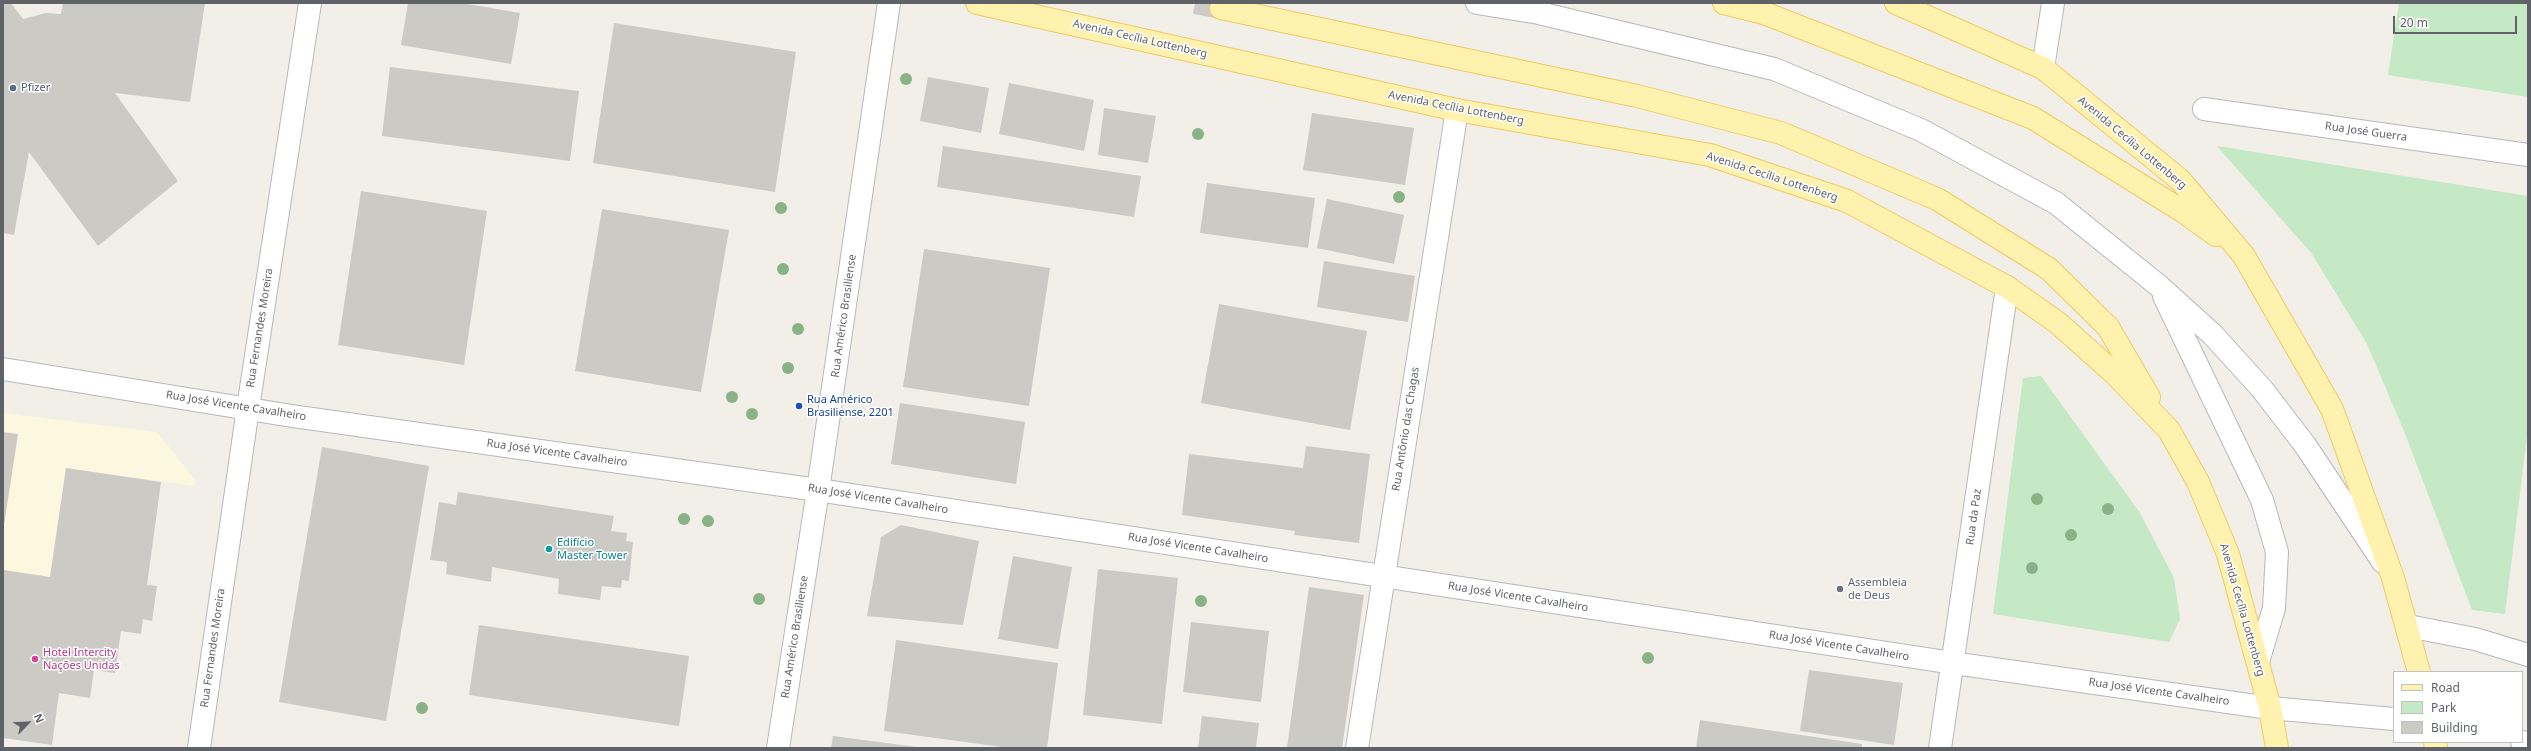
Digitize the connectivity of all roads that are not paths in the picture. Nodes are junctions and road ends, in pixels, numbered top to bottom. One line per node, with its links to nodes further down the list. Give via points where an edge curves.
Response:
1 (310, 3): 17 (street, Rua Fernandes Moreira)
2 (889, 3): 19 (street, Rua Américo Brasiliense)
3 (977, 3): 11 (main road, Avenida Cecília Lottenberg)
4 (1477, 3): 14 (street, via 1539,13 1782,72 1921,130 2056,203)
5 (1724, 3): 13 (main road, via 1764,13 2033,118 2184,212)
6 (1896, 3): 9 (main road, Avenida Cecília Lottenberg)
7 (2053, 3): 9 (street)
8 (1222, 8): 18 (main road, via 1637,96 1781,133 1937,199 2049,270 2108,328)
9 (2043, 68): 13 (main road, Avenida Cecília Lottenberg, via 2180,180)
10 (2204, 109): 12 (street, Rua José Guerra)
11 (1457, 110): 15 (main road, Avenida Cecília Lottenberg, via 1710,155 1847,201); 20 (street, Rua Antônio das Chagas)
12 (2528, 155)
13 (2244, 256): 21 (main road, Avenida Cecília Lottenberg, via 2332,408)
14 (2159, 286): 21 (street, via 2213,334 2262,389 2305,444); 24 (street, via 2262,500 2277,552 2274,608)
15 (2007, 287): 18 (main road, Avenida Cecília Lottenberg, via 2058,323 2114,373); 25 (street, Rua da Paz)
16 (3, 369): 17 (street, Rua José Vicente Cavalheiro)
17 (248, 408): 19 (street, Rua José Vicente Cavalheiro); 29 (street, Rua Fernandes Moreira)
18 (2169, 430): 24 (main road, Avenida Cecília Lottenberg, via 2198,482 2228,554)
19 (818, 490): 20 (street, Rua José Vicente Cavalheiro); 30 (street, Rua Américo Brasiliense)
20 (1382, 576): 25 (street, Rua José Vicente Cavalheiro); 31 (street, Rua Antônio das Chagas)
21 (2394, 578): 22 (main road, Avenida Cecília Lottenberg)
22 (2408, 626): 23 (street, via 2475,639); 26 (main road, Avenida Cecília Lottenberg)
23 (2528, 655)
24 (2258, 662): 27 (main road, Avenida Cecília Lottenberg)
25 (1953, 663): 27 (street, Rua José Vicente Cavalheiro); 32 (street, Rua da Paz)
26 (2419, 671)
27 (2270, 708): 28 (street, Rua José Vicente Cavalheiro); 33 (main road, Avenida Cecília Lottenberg)
28 (2393, 719)
29 (199, 748)
30 (778, 748)
31 (1357, 748)
32 (1940, 748)
33 (2277, 748)

